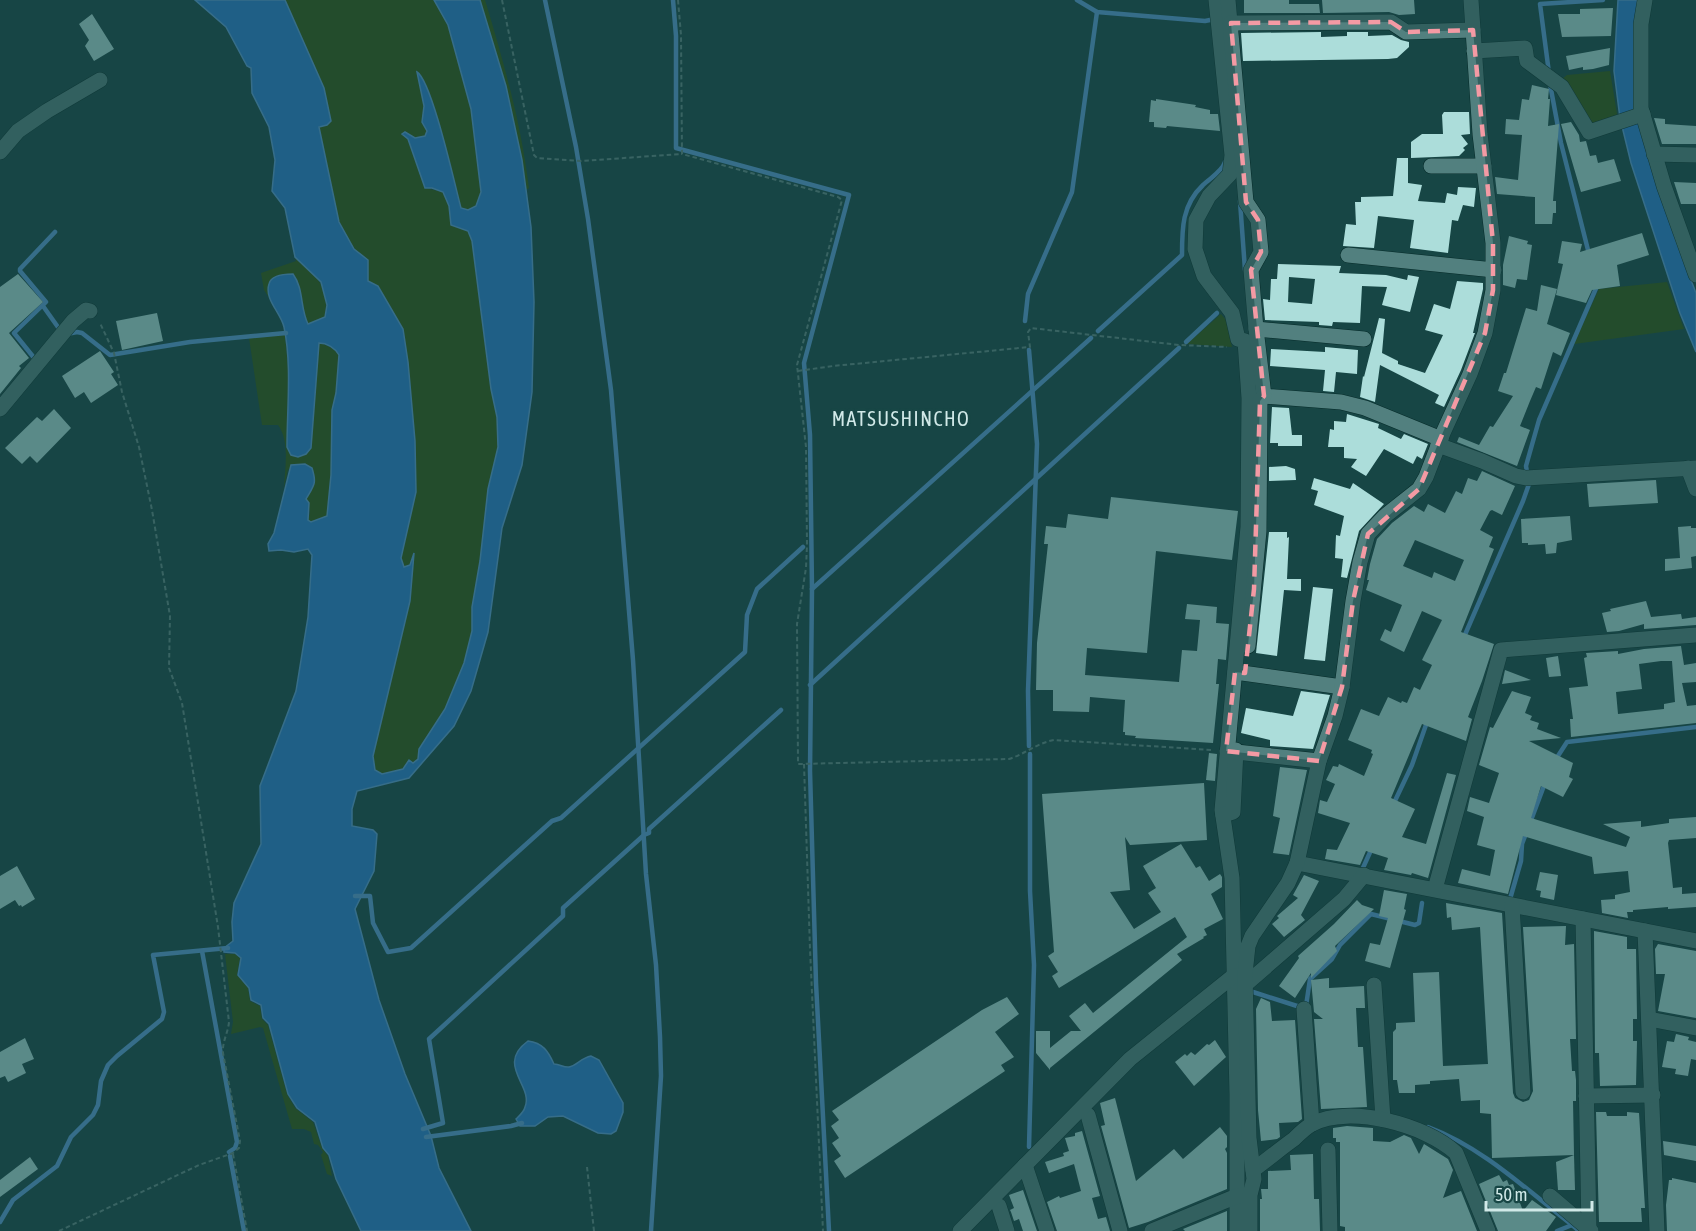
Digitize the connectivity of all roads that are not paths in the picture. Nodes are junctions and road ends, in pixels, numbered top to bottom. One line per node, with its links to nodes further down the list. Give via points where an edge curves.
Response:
1 (1216, 0): 28 (street, via 1232,155 1230,174 1209,196 1196,220 1195,249 1204,276 1232,313 1238,339 1245,341 1249,398 1248,517)
2 (1228, 0): 5 (street)
3 (1471, 0): 6 (street)
4 (1644, 0): 9 (street)
5 (1231, 23): 6 (street, via 1391,22 1406,32); 20 (street, via 1246,202 1258,220 1261,252 1251,270)
6 (1473, 30): 7 (street)
7 (1474, 51): 9 (street, via 1525,48 1527,61 1562,87 1589,132); 14 (street)
8 (100, 80): 10 (street, via 18,131)
9 (1641, 115): 11 (street)
10 (0, 152)
11 (1654, 154): 12 (street); 16 (street)
12 (1696, 155)
13 (1431, 166): 14 (street)
14 (1484, 166): 17 (street)
15 (1348, 255): 17 (street)
16 (1692, 256): 18 (street)
17 (1494, 270): 24 (street, via 1485,333)
18 (1696, 275)
19 (90, 311): 23 (street, via 81,314 64,332)
20 (1256, 329): 21 (street); 22 (street)
21 (1364, 339)
22 (1264, 396): 24 (street, via 1341,402 1365,408); 28 (street, via 1260,401 1259,531)
23 (0, 409)
24 (1440, 442): 25 (street, via 1516,476 1529,478); 29 (street, via 1419,489 1368,534 1353,601)
25 (1692, 468): 26 (street)
26 (1696, 489)
27 (1696, 635): 34 (street, via 1501,650)
28 (1240, 673): 29 (street); 30 (street)
29 (1342, 687): 31 (street)
30 (1230, 751): 31 (street); 39 (street, via 1233,812 1227,814)
31 (1320, 761): 32 (street)
32 (1297, 863): 33 (street); 39 (street, via 1252,936)
33 (1364, 875): 34 (street); 39 (street, via 1344,899)
34 (1435, 889): 35 (street)
35 (1512, 905): 36 (street); 44 (street)
36 (1583, 919): 37 (street); 46 (street)
37 (1645, 931): 38 (street); 42 (street)
38 (1696, 941)
39 (1240, 977): 51 (street, via 1130,1059); 52 (street); 53 (street)
40 (1374, 985): 48 (street)
41 (1304, 1009): 49 (street)
42 (1649, 1019): 43 (street); 45 (street)
43 (1696, 1028)
44 (1522, 1092)
45 (1653, 1095): 46 (street); 66 (street)
46 (1587, 1096): 56 (street)
47 (1088, 1115): 60 (street)
48 (1383, 1116): 49 (street, via 1328,1119); 65 (street, via 1448,1145 1456,1153)
49 (1312, 1124): 52 (street)
50 (1328, 1150): 64 (street)
51 (1026, 1168): 57 (street); 59 (street)
52 (1253, 1170): 53 (street)
53 (1243, 1195): 61 (street); 62 (street); 63 (street)
54 (1550, 1196): 56 (street)
55 (999, 1206): 58 (street)
56 (1590, 1230)
57 (960, 1231)
58 (1007, 1231)
59 (1047, 1231)
60 (1120, 1231)
61 (1152, 1231)
62 (1237, 1231)
63 (1250, 1231)
64 (1330, 1231)
65 (1488, 1231)
66 (1657, 1231)

